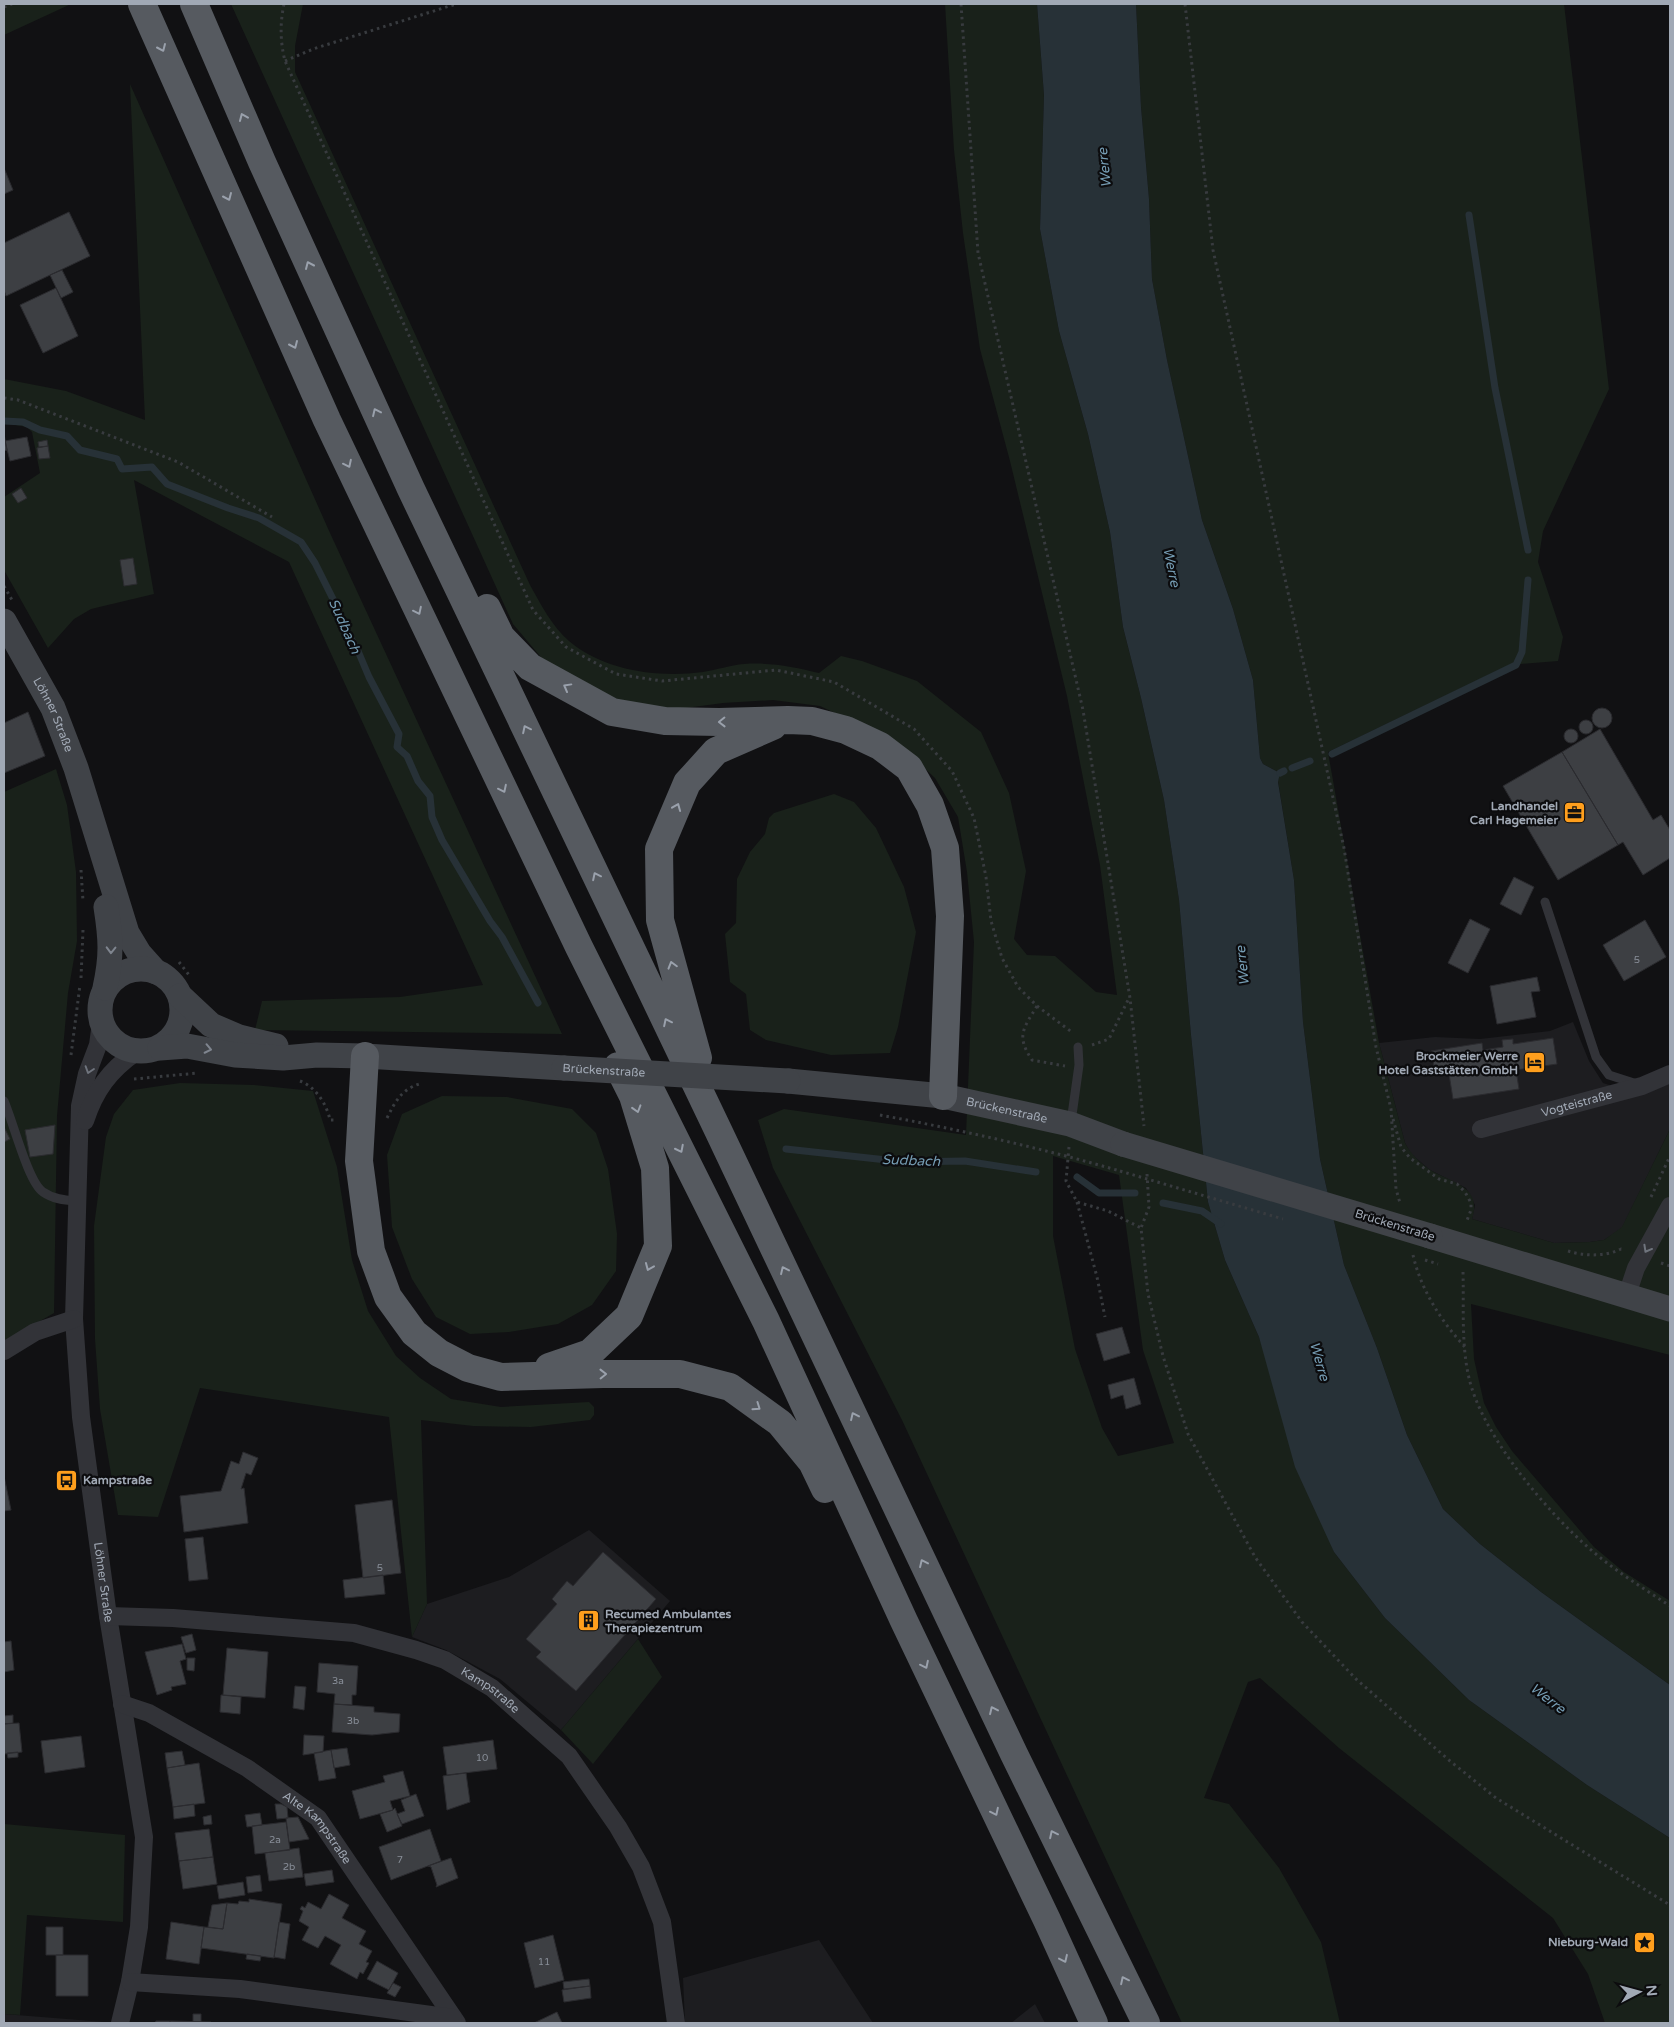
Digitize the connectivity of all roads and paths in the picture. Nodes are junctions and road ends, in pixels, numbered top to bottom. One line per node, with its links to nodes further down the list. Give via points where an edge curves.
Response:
1 (12, 4): 8 (path)
2 (142, 4): 17 (highway, one-way to 17, via 327,420)
3 (194, 4): 11 (highway, one-way to 3, via 262,162)
4 (284, 4): 9 (path, via 281,42)
5 (456, 4): 9 (path)
6 (961, 4): 24 (path, via 978,253 1082,710)
7 (1185, 4): 50 (path, via 1212,250 1344,848 1376,1047 1401,1147 1410,1158 1439,1179 1456,1184 1465,1192 1472,1203)
8 (4, 7)
9 (285, 61): 25 (path, via 533,610 566,647 616,674 662,681 776,670 834,682 914,729 952,772 974,818 991,921 1002,958 1018,987)
10 (4, 398): 12 (path, via 18,400 178,462)
11 (411, 488): 14 (highway, one-way to 11, via 665,721 612,712 530,667 502,637 451,535); 41 (highway, one-way to 11)
12 (272, 517)
13 (4, 621): 15 (main road, Löhner Straße, via 53,708 76,768)
14 (788, 720): 35 (highway, via 812,721 846,730 880,746 909,768 930,805 945,848 950,916); 41 (highway, one-way to 14, via 660,920 659,849 687,783 716,751)
15 (89, 816): 21 (main road, Löhner Straße, via 127,933 138,953); 22 (main road, Löhner Straße, one-way to 22, via 111,938 111,963)
16 (81, 868): 19 (path)
17 (557, 902): 64 (highway, one-way to 64, via 563,950 633,1096 655,1168 658,1246 629,1316 590,1353 558,1366); 67 (highway, one-way to 67, via 766,1321)
18 (1545, 902): 34 (lane, via 1596,1058 1609,1075)
19 (83, 904)
20 (83, 929): 28 (path, via 82,973)
21 (167, 966): 22 (main road, via 133,969); 23 (path); 23 (main road, via 166,977 174,986)
22 (105, 988): 26 (main road, via 100,1005)
23 (186, 988): 29 (main road, via 179,1026 169,1041); 30 (main road, Brückenstraße, via 211,1025 239,1037)
24 (1130, 998): 27 (path, via 1109,1038); 39 (path)
25 (1037, 1006): 27 (path, via 1073,1033); 32 (path, via 1022,1029 1024,1048 1032,1060 1060,1066)
26 (101, 1023): 29 (main road, via 114,1043 125,1049); 42 (street, Löhner Straße, one-way to 42, via 80,1106)
27 (1078, 1048): 32 (lane)
28 (72, 1049)
29 (148, 1050): 30 (main road, Brückenstraße, one-way to 30, via 187,1046 234,1055 283,1058); 42 (street, Löhner Straße, via 122,1062 109,1074 88,1112)
30 (317, 1055): 31 (main road, Brückenstraße)
31 (365, 1056): 35 (main road, Brückenstraße, bridge, via 788,1081); 64 (highway, via 359,1161 371,1251 388,1297 414,1333 439,1353 468,1368)
32 (1078, 1065): 38 (lane)
33 (1670, 1074): 34 (street, Vogteistraße)
34 (1642, 1086): 40 (street, Vogteistraße)
35 (943, 1096): 38 (main road, Brückenstraße)
36 (4, 1101): 45 (lane, via 29,1175 41,1191 60,1200)
37 (876, 1115): 43 (path)
38 (1070, 1124): 59 (main road, Brückenstraße, bridge, via 1123,1144)
39 (1144, 1128)
40 (1481, 1129)
41 (718, 1130): 75 (highway, one-way to 41, via 1014,1754)
42 (79, 1138): 45 (street, Löhner Straße)
43 (1068, 1156): 46 (path, via 1066,1181); 48 (path, bridge)
44 (1147, 1168): 52 (path, via 1149,1207)
45 (76, 1201): 62 (street, Löhner Straße)
46 (1077, 1202): 52 (path, via 1108,1211); 61 (path, via 1098,1277)
47 (1670, 1206): 55 (street, one-way to 55)
48 (1288, 1220)
49 (1457, 1220): 50 (path)
50 (1466, 1223): 51 (path)
51 (1475, 1225)
52 (1141, 1228): 69 (path, via 1150,1303 1188,1434 1255,1557 1302,1622 1356,1679 1496,1798)
53 (1560, 1249): 55 (path, via 1579,1254 1599,1254 1621,1249)
54 (1410, 1256): 56 (path, bridge)
55 (1642, 1256): 57 (path); 59 (street)
56 (1438, 1264)
57 (1670, 1266)
58 (1463, 1272): 65 (path, via 1468,1378 1477,1405 1506,1454 1546,1504 1589,1549 1623,1576)
59 (1627, 1295): 60 (main road, Brückenstraße)
60 (1670, 1305)
61 (1105, 1317)
62 (74, 1319): 63 (street, via 35,1332); 66 (street, Löhner Straße, via 81,1417)
63 (4, 1351)
64 (501, 1377): 67 (highway, one-way to 67, via 680,1374 730,1387 780,1423 812,1462 880,1602)
65 (1670, 1606)
66 (108, 1616): 68 (street, Löhner Straße); 73 (street, Kampstraße, via 354,1633 445,1660 492,1688 569,1756 641,1867 662,1922)
67 (904, 1621): 74 (highway, one-way to 74)
68 (122, 1704): 70 (street, Löhner Straße, via 144,1837 139,1926); 71 (street, Alte Kampstraße, via 149,1713 248,1768 318,1818)
69 (1670, 1905)
70 (130, 1982): 71 (street, Alte Kampstraße, via 240,1989); 72 (street, Löhner Straße)
71 (455, 2020)
72 (120, 2023)
73 (676, 2023)
74 (1094, 2023)
75 (1146, 2023)

